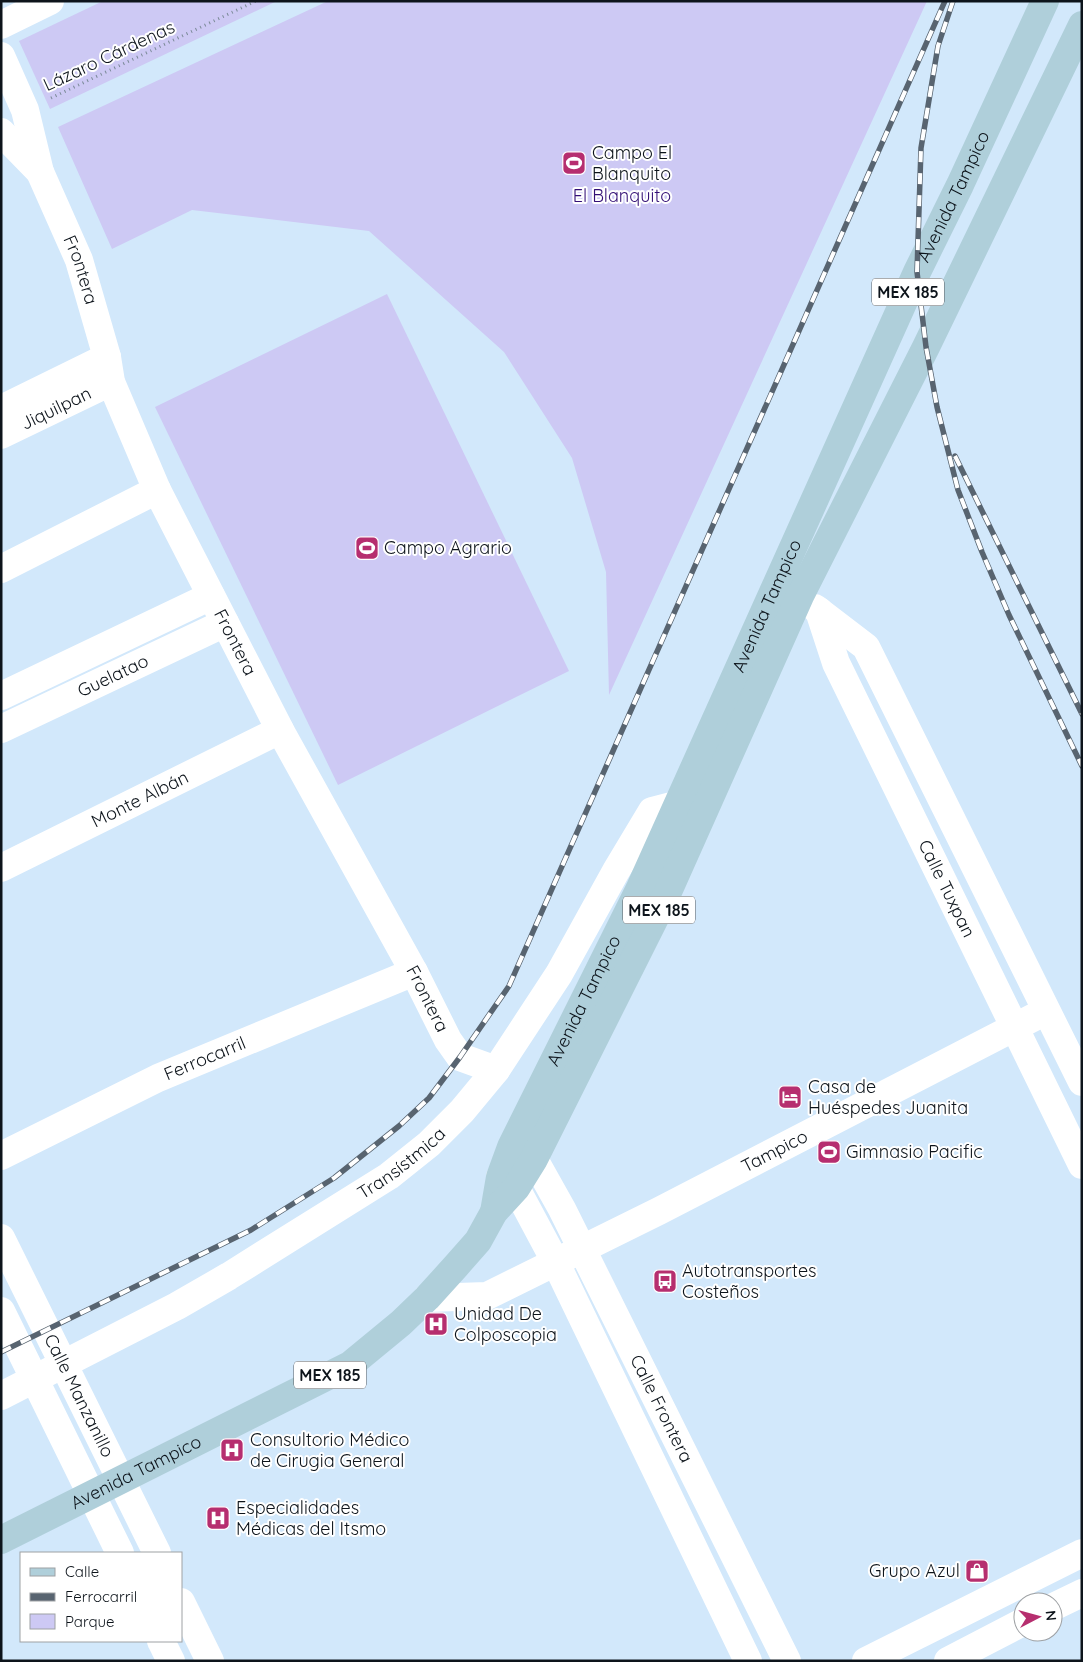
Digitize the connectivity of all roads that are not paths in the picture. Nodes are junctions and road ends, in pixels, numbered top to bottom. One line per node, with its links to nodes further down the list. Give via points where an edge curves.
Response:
1 (50, 1): 3 (street)
2 (1045, 1): 13 (main road, Avenida Tampico / MEX 185, via 917,272)
3 (1, 25)
4 (1082, 25): 15 (main road, Avenida Tampico / MEX 185, via 926,347)
5 (1, 56): 7 (street, Frontera, via 25,110)
6 (1, 132): 7 (street, Frontera)
7 (40, 172): 8 (street, Frontera, via 79,260)
8 (109, 369): 9 (street, Jiquilpan); 10 (street, Jiquilpan); 11 (street, Frontera)
9 (1, 409)
10 (1, 435)
11 (157, 490): 12 (street); 14 (street, Frontera)
12 (1, 569)
13 (776, 585): 15 (street, Calle Tuxpan); 20 (main road, Avenida Tampico / MEX 185)
14 (211, 596): 16 (street, Frontera); 17 (street, Guelatao)
15 (809, 603): 23 (street, Calle Tuxpan, via 866,647); 24 (street, Calle Tuxpan); 27 (main road, Avenida Tampico / MEX 185, via 666,894)
16 (225, 623): 18 (street, Guelatao); 19 (street, Frontera)
17 (1, 696)
18 (1, 729)
19 (280, 730): 21 (street, Monte Albán); 22 (street, Frontera)
20 (679, 804): 25 (street, Transístmica, via 652,812 559,974); 27 (main road, Avenida Tampico / MEX 185)
21 (1, 868)
22 (414, 972): 25 (street, Frontera, via 460,1057); 28 (street, Ferrocarril, via 158,1078)
23 (1046, 1011): 24 (street, Tampico); 26 (street, Calle Tuxpan)
24 (1014, 1028): 29 (street, Calle Tuxpan); 32 (street, Tampico)
25 (496, 1070): 36 (street, Transístmica, via 429,1144 389,1176 229,1276)
26 (1082, 1082)
27 (523, 1153): 30 (main road, Avenida Tampico / MEX 185); 32 (street, Calle Frontera)
28 (1, 1156)
29 (1082, 1165)
30 (508, 1183): 33 (street, Calle Frontera); 34 (main road, Avenida Tampico / MEX 185, via 478,1241)
31 (1, 1238): 36 (street, Calle Manzanillo)
32 (583, 1248): 33 (street, Tampico); 53 (street, Calle Frontera)
33 (556, 1263): 34 (street, Tampico, via 487,1296); 52 (street, Calle Frontera)
34 (427, 1298): 39 (main road, Avenida Tampico / MEX 185, via 350,1365)
35 (1, 1311): 37 (street, Calle Manzanillo)
36 (63, 1365): 37 (street, Transístmica); 39 (street, Calle Manzanillo)
37 (36, 1379): 38 (street, Transístmica); 40 (street, Calle Manzanillo)
38 (1, 1396)
39 (121, 1481): 40 (main road, Avenida Tampico / MEX 185); 43 (street, Calle Manzanillo)
40 (92, 1495): 41 (main road, Avenida Tampico / MEX 185); 42 (street, Calle Manzanillo)
41 (1, 1540)
42 (120, 1552)
43 (156, 1552)
44 (1082, 1553): 54 (street)
45 (1082, 1592): 46 (street)
46 (1063, 1602)
47 (182, 1604): 50 (street)
48 (1013, 1627): 55 (street)
49 (162, 1642): 51 (street)
50 (205, 1659)
51 (171, 1661)
52 (748, 1661)
53 (787, 1661)
54 (866, 1661)
55 (948, 1661)

